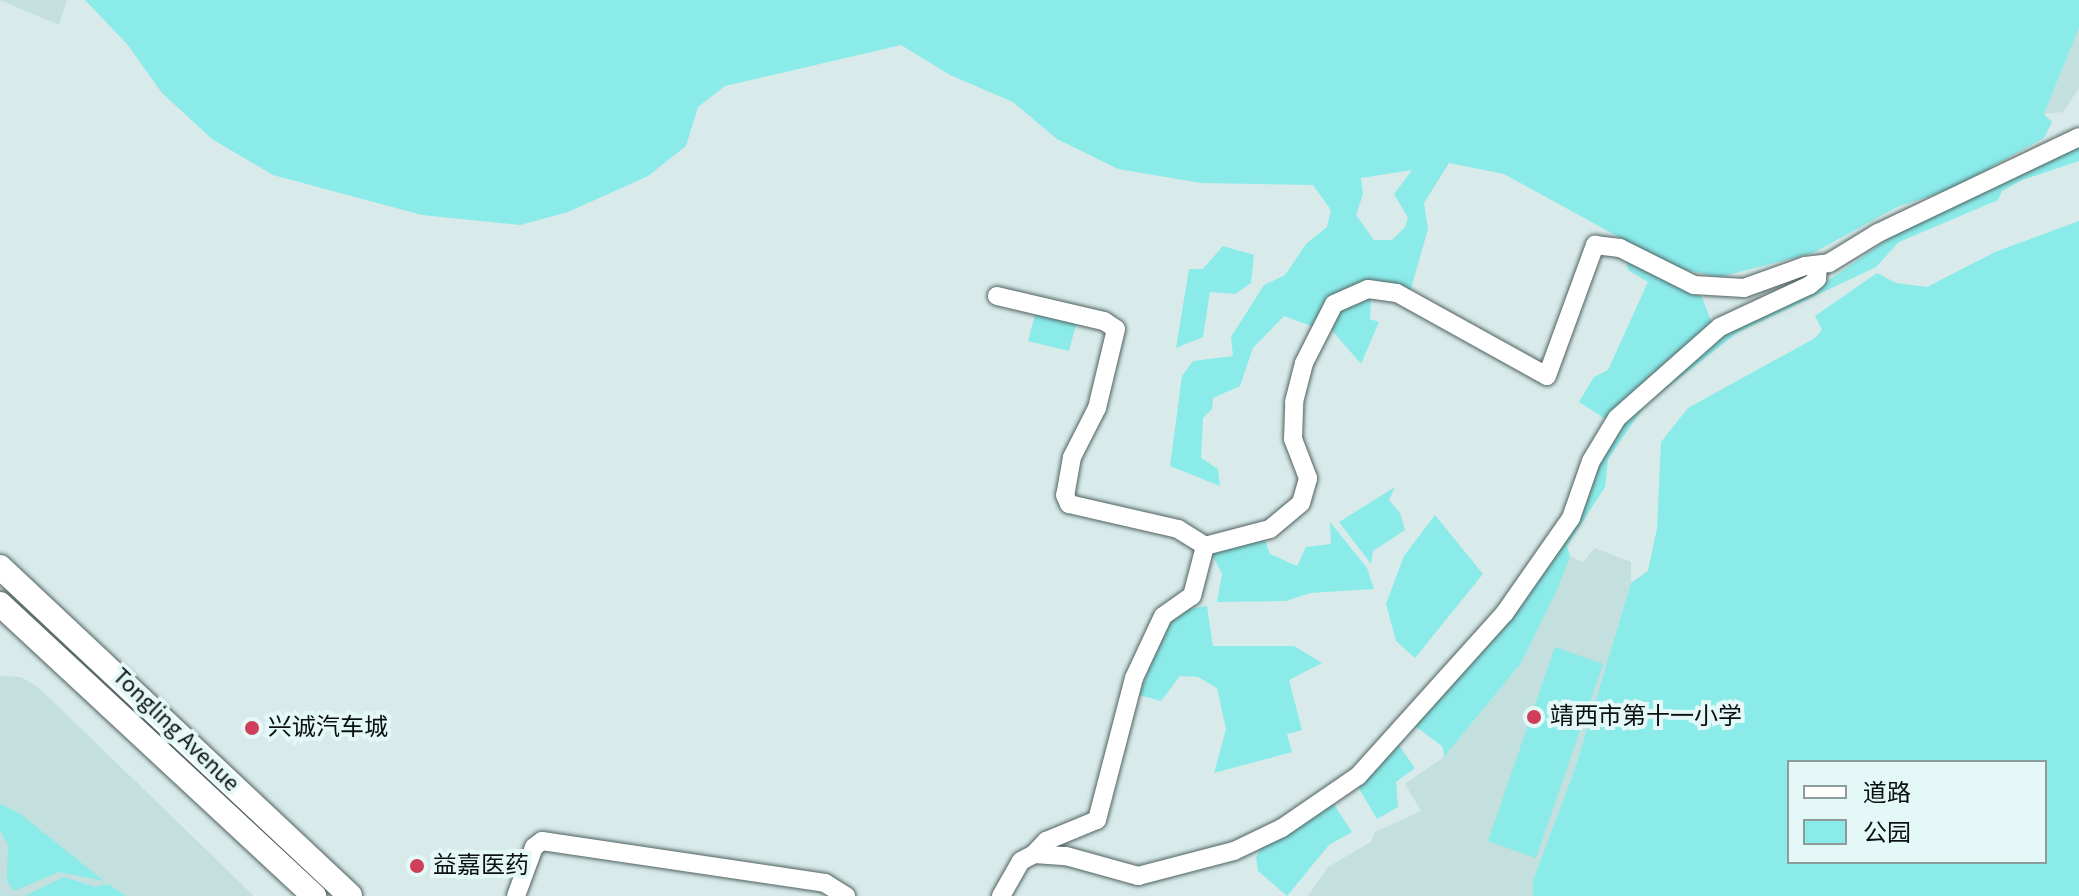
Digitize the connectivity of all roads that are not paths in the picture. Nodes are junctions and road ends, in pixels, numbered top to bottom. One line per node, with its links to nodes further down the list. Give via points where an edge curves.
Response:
1 (2079, 137): 2 (street)
2 (1818, 265): 4 (street, via 1744,288 1708,288 1620,248 1595,245 1547,376 1406,297 1368,289 1355,292 1326,313 1296,390 1293,439 1308,478 1301,503 1270,529); 7 (street, via 1817,279 1810,285 1720,327 1617,418 1591,461 1571,518 1504,614 1447,683 1346,785 1250,844 1149,874 1128,875 1066,856)
3 (997, 296): 4 (street, via 1104,321 1116,329 1097,408 1072,457 1065,495 1069,504 1166,525)
4 (1205, 546): 7 (street, via 1192,596 1163,616 1134,678 1097,820 1046,841)
5 (0, 567): 9 (main road, Tongling Avenue)
6 (0, 604): 8 (main road, Tongling Avenue)
7 (1034, 854): 12 (street, via 1021,861)
8 (314, 896)
9 (350, 896)
10 (516, 896): 11 (street, via 534,847 542,841 825,883)
11 (846, 896)
12 (1001, 896)

